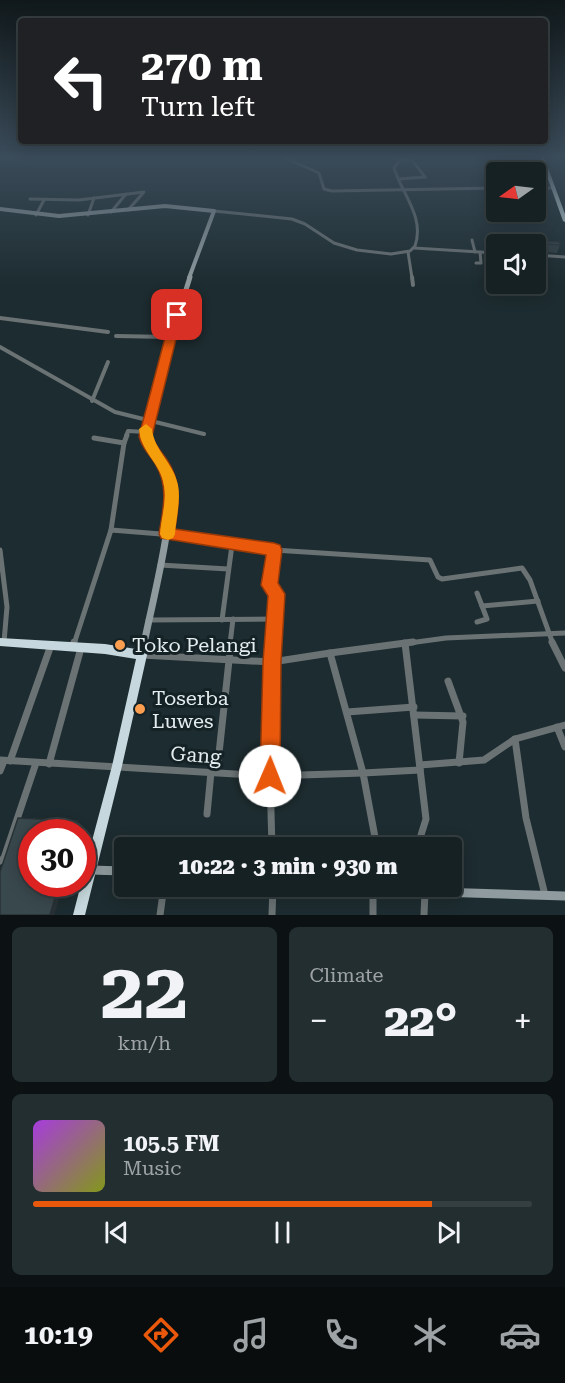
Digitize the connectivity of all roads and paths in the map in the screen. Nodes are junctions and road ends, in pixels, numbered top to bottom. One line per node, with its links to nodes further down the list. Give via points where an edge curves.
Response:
1 (40, 200): 2 (street)
2 (44, 200): 3 (street); 13 (street)
3 (52, 200)
4 (93, 200): 14 (street)
5 (121, 200): 12 (street)
6 (137, 200): 10 (street)
7 (409, 200): 17 (street, via 417,230)
8 (557, 200): 15 (highway)
9 (0, 209): 13 (street)
10 (128, 210): 11 (street, via 165,206); 12 (street)
11 (214, 211): 18 (street, via 291,218 327,240 352,249); 28 (street, via 196,253)
12 (111, 212): 14 (street)
13 (36, 215): 14 (street)
14 (88, 215)
15 (565, 221)
16 (472, 240): 19 (street)
17 (414, 248): 18 (street); 19 (street)
18 (408, 252): 24 (street)
19 (477, 252): 20 (street); 23 (street, via 481,263)
20 (486, 252)
21 (546, 256): 22 (street)
22 (565, 257)
23 (476, 263)
24 (413, 285)
25 (0, 318): 26 (street)
26 (108, 332)
27 (116, 336): 28 (street)
28 (170, 337): 33 (street)
29 (0, 347): 31 (street)
30 (108, 362): 31 (street)
31 (92, 401): 32 (street)
32 (130, 417): 33 (street); 34 (street)
33 (148, 421): 35 (street); 36 (street)
34 (128, 431): 35 (street); 38 (street)
35 (145, 432): 40 (street, via 171,486)
36 (204, 434)
37 (94, 438): 38 (street)
38 (124, 443): 39 (street)
39 (111, 530): 40 (street); 61 (street)
40 (166, 534): 41 (street); 44 (street)
41 (232, 545): 43 (street); 45 (street)
42 (0, 550): 50 (street)
43 (274, 550): 47 (street, via 430,560 442,579 522,568); 52 (street, via 269,585 277,594)
44 (160, 565): 45 (street); 54 (street)
45 (228, 568): 53 (street)
46 (477, 593): 49 (street)
47 (538, 601): 49 (street); 56 (street)
48 (0, 606): 50 (street)
49 (482, 606): 55 (street, via 487,619)
50 (7, 607): 58 (street)
51 (233, 619): 52 (street); 53 (street); 64 (street)
52 (276, 619): 65 (street)
53 (222, 620): 54 (street)
54 (148, 621): 63 (street)
55 (477, 622)
56 (547, 632): 57 (street); 59 (street); 66 (street)
57 (565, 633)
58 (2, 642): 60 (highway)
59 (405, 643): 62 (street); 68 (street)
60 (51, 645): 61 (highway); 76 (street)
61 (76, 647): 63 (highway); 79 (street)
62 (330, 653): 65 (street); 69 (street)
63 (142, 655): 64 (street); 80 (highway)
64 (230, 662): 65 (street); 83 (street)
65 (272, 662): 85 (street)
66 (565, 668)
67 (448, 681): 71 (street)
68 (414, 706): 69 (street); 70 (street)
69 (347, 712): 84 (street)
70 (414, 715): 71 (street); 81 (street)
71 (463, 716): 78 (street)
72 (565, 725): 73 (street, Gang)
73 (557, 727): 74 (street, Gang); 75 (street)
74 (515, 739): 78 (street, Gang, via 484,760); 95 (street, via 526,818)
75 (565, 747)
76 (5, 761): 77 (street, Gang); 82 (street)
77 (36, 763): 79 (street, Gang); 91 (street)
78 (459, 763): 81 (street, Gang)
79 (49, 764): 80 (street, Gang)
80 (117, 766): 83 (street, Gang); 90 (highway)
81 (420, 767): 84 (street, Gang); 89 (street, via 426,819)
82 (0, 771)
83 (214, 772): 85 (street, Gang); 86 (street)
84 (363, 773): 85 (street, Gang); 88 (street)
85 (270, 776): 87 (street)
86 (207, 814)
87 (272, 837)
88 (375, 837)
89 (420, 837)
90 (96, 844)
91 (0, 861)
92 (96, 870): 93 (street)
93 (114, 871)
94 (462, 893): 95 (street)
95 (545, 896): 96 (street)
96 (565, 896)
97 (83, 897): 102 (highway)
98 (162, 897): 103 (street)
99 (273, 897): 104 (street)
100 (373, 897): 105 (street)
101 (425, 897): 106 (street)
102 (79, 915)
103 (160, 915)
104 (272, 915)
105 (373, 915)
106 (424, 915)

